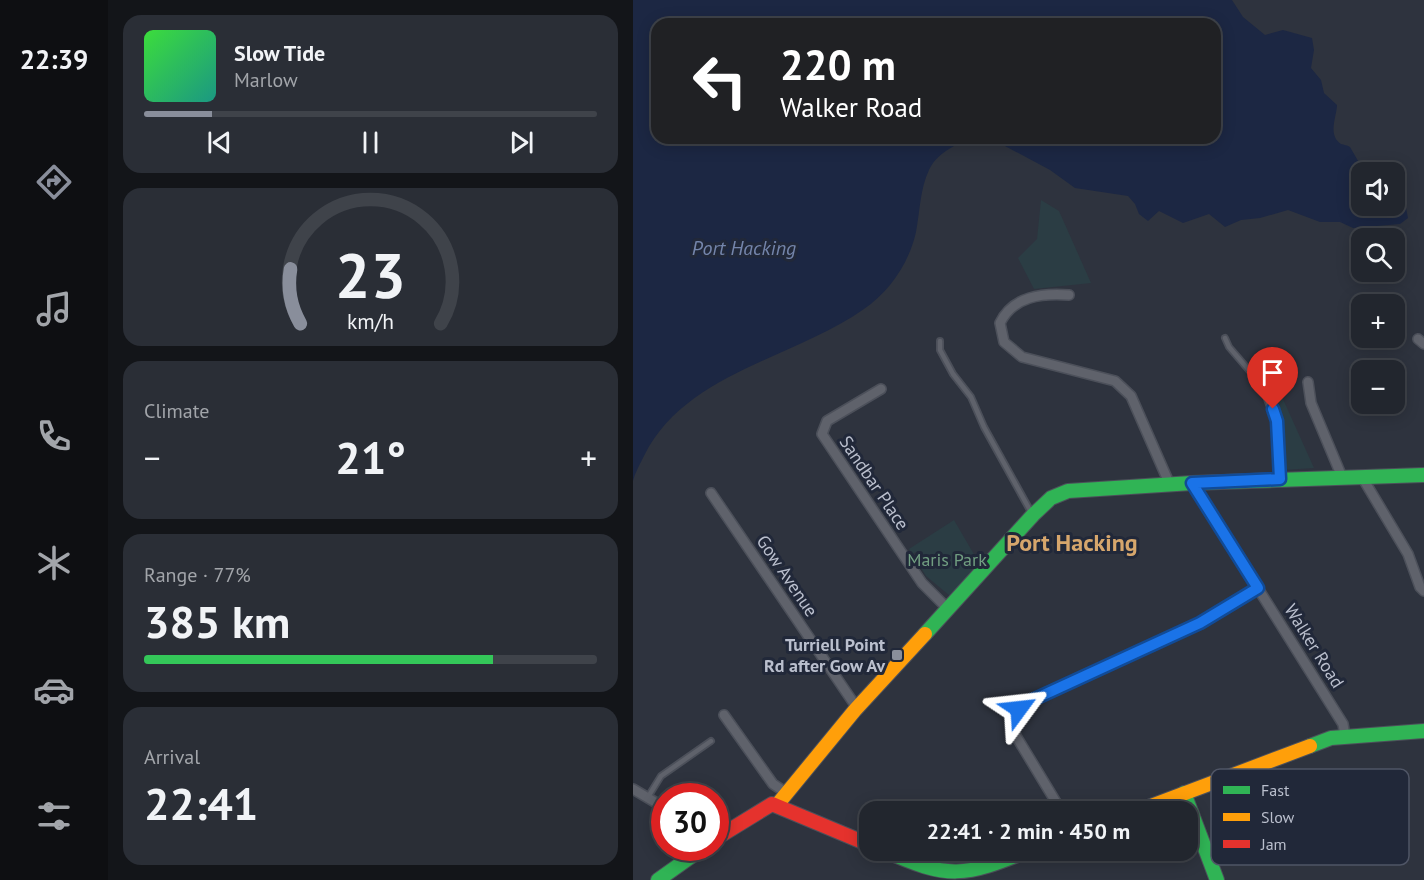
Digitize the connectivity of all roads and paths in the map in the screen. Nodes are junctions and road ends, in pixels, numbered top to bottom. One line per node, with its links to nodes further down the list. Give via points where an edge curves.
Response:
1 (1069, 295): 12 (street, via 1035,295 1014,306 1000,323 1003,342 1022,357 1123,386)
2 (1225, 338): 6 (lane)
3 (940, 341): 14 (lane, via 940,350 971,397 977,415)
4 (1308, 382): 8 (street, via 1311,403)
5 (881, 389): 17 (street, Sandbar Place, via 827,421 822,434 922,583)
6 (1266, 390): 10 (street, via 1277,421)
7 (1424, 475): 9 (street)
8 (1342, 477): 9 (street); 10 (street)
9 (1362, 477): 16 (street, via 1409,554)
10 (1280, 479): 11 (street)
11 (1192, 483): 12 (street); 15 (street, Walker Road)
12 (1170, 485): 14 (street, via 1068,491 1051,498)
13 (711, 493): 18 (street, Gow Avenue)
14 (1033, 515): 17 (street)
15 (1258, 588): 21 (street, Walker Road, via 1343,724); 30 (street, via 1200,623 1019,709 1013,723 1016,736)
16 (1424, 591)
17 (948, 609): 18 (street)
18 (857, 708): 26 (street)
19 (724, 715): 26 (street, via 773,784)
20 (1424, 731): 21 (street)
21 (1345, 736): 23 (street)
22 (711, 741): 28 (lane, via 661,776)
23 (1248, 769)
24 (1211, 783): 27 (street)
25 (633, 789): 28 (street)
26 (785, 792): 32 (street)
27 (1183, 793): 31 (street); 39 (street)
28 (648, 797): 29 (street)
29 (651, 799)
30 (1055, 801)
31 (1163, 801)
32 (777, 805): 33 (street, via 767,806); 34 (street)
33 (729, 830)
34 (859, 840)
35 (685, 861): 40 (street)
36 (907, 861): 37 (street, via 944,873 979,869)
37 (1000, 861)
38 (1211, 865): 41 (street)
39 (1211, 865)
40 (658, 880)
41 (1217, 880)

